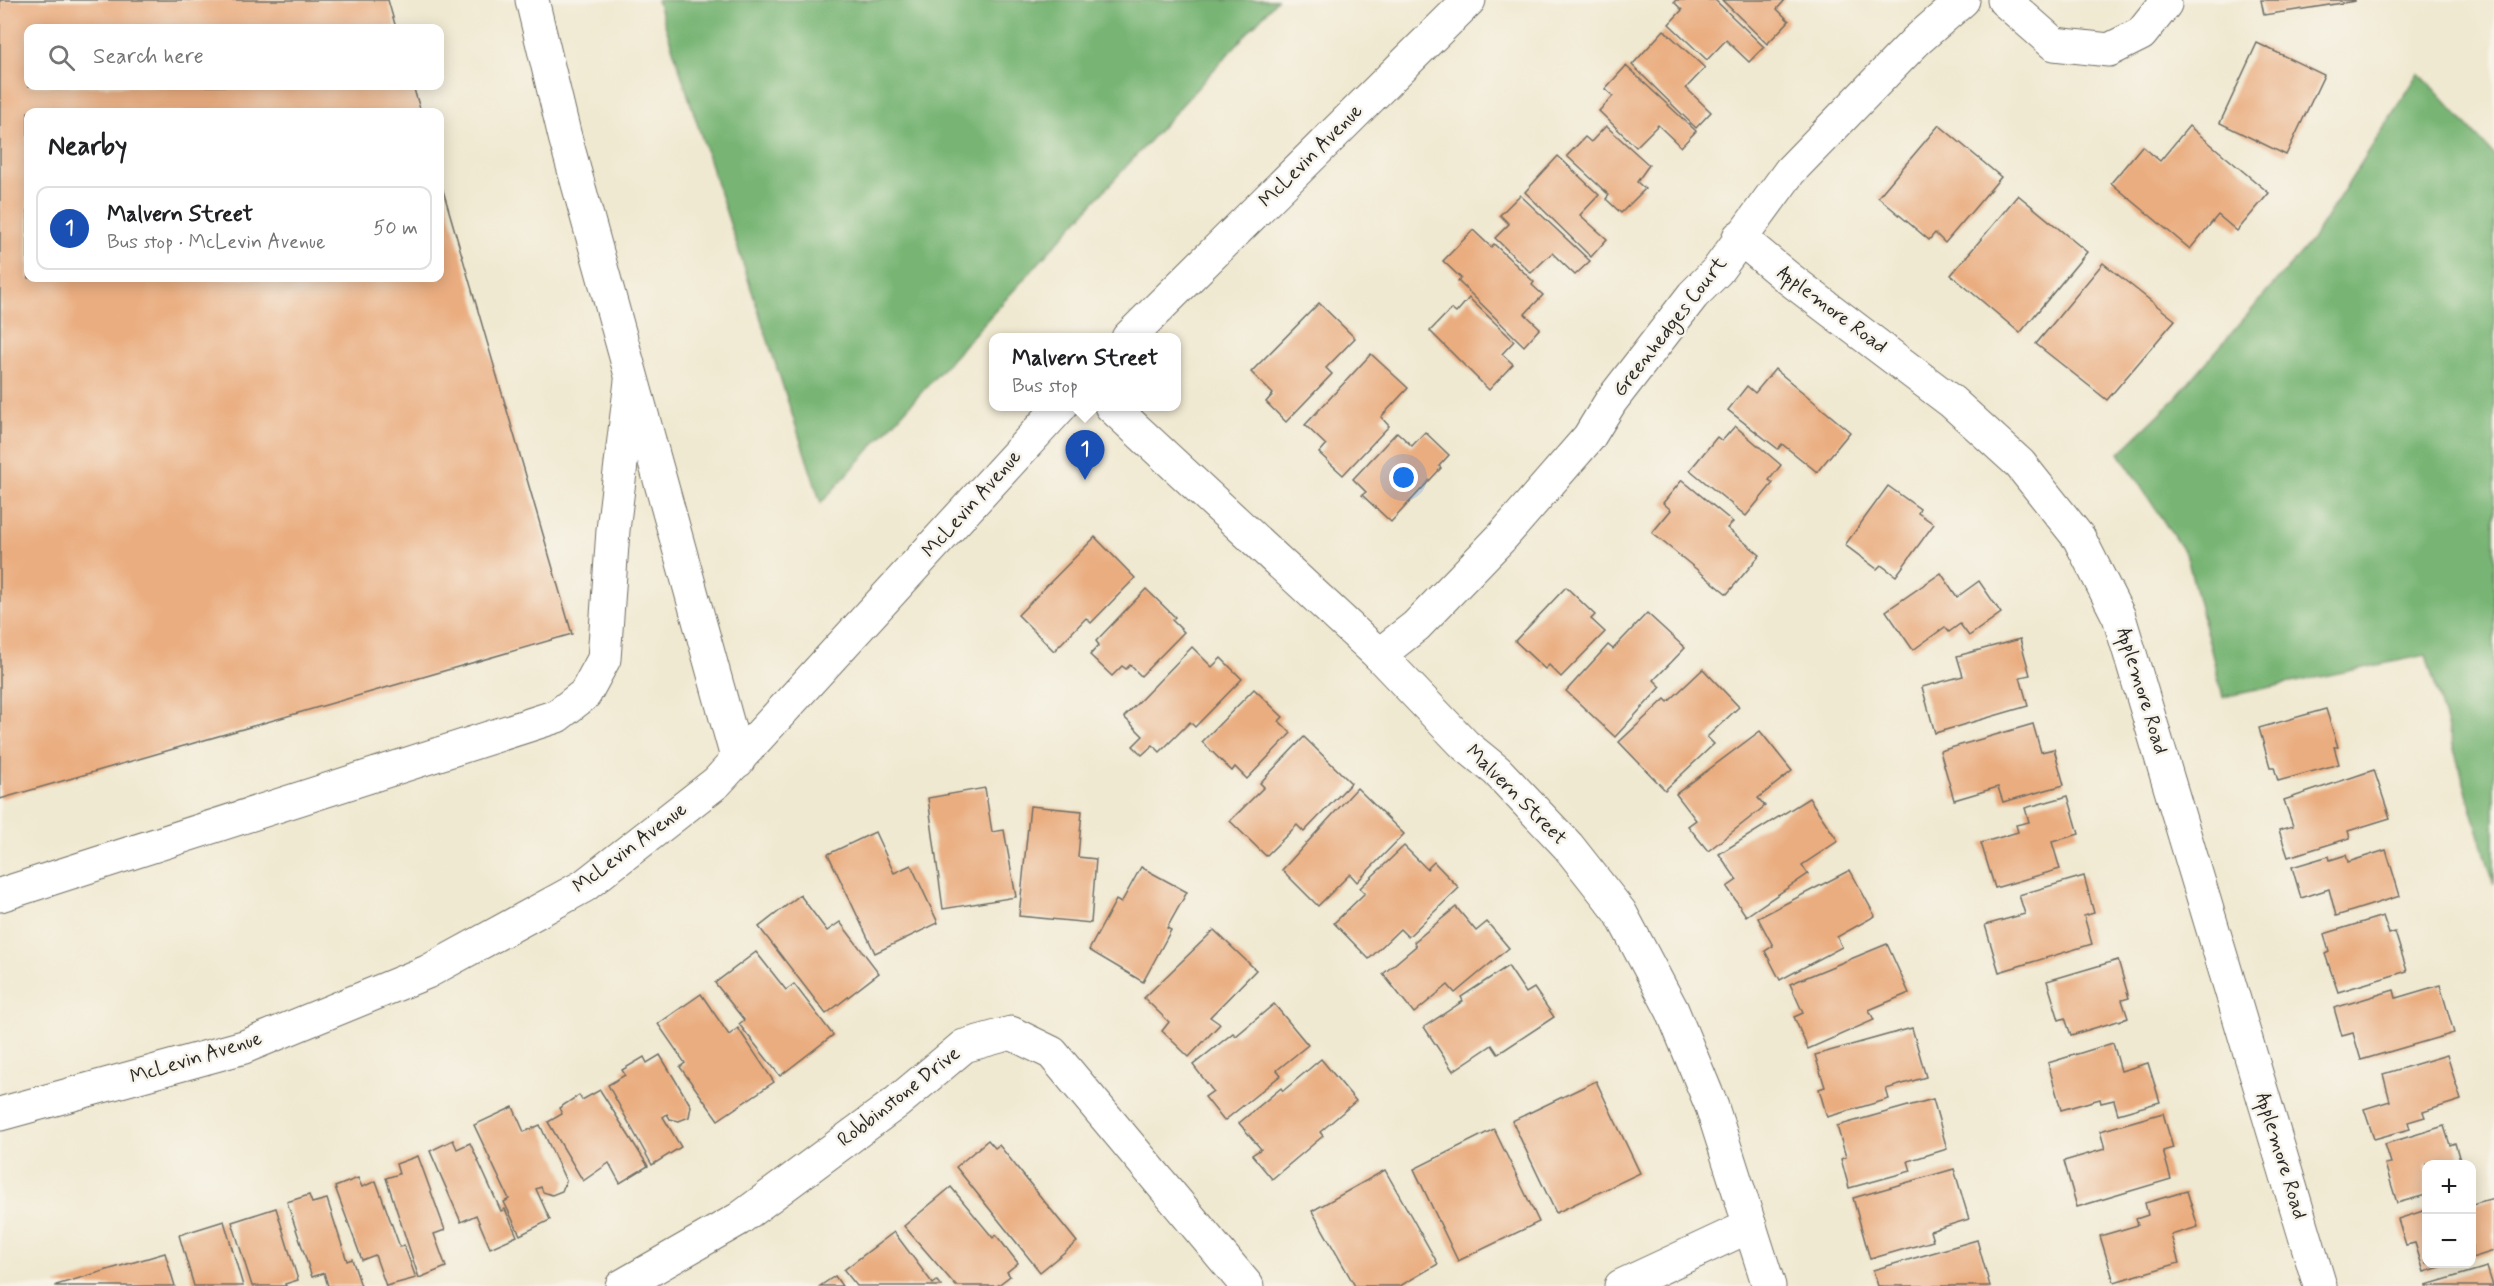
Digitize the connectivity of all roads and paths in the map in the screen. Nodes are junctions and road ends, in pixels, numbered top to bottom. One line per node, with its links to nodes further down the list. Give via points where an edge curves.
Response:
1 (531, 0): 8 (street)
2 (1469, 0): 7 (street, McLevin Avenue)
3 (1964, 0): 6 (street, Greenhedges Court, via 1916,41 1820,139)
4 (2004, 0): 5 (street, via 2054,44 2109,50 2141,34 2165,4)
5 (2164, 0)
6 (1739, 237): 11 (street, Greenhedges Court, via 1717,271 1611,401 1588,437 1502,537 1416,626); 20 (street, Applemore Road, via 1787,278 1952,402 2020,464 2079,538 2120,617)
7 (1133, 333)
8 (631, 381): 12 (street); 13 (street, via 613,530 604,659 585,694 557,716)
9 (1056, 411): 12 (street, McLevin Avenue)
10 (1116, 411): 11 (street, Malvern Street)
11 (1379, 655): 15 (street, Malvern Street, via 1568,846 1620,912 1672,1010 1712,1107)
12 (738, 761): 14 (street, McLevin Avenue, via 717,782 584,886 427,972 244,1047)
13 (0, 895)
14 (0, 1114)
15 (1750, 1226): 18 (street); 19 (street, Malvern Street)
16 (622, 1286): 17 (street, Robbinstone Drive, via 739,1219 896,1103 964,1046 1011,1033 1052,1053)
17 (1246, 1286)
18 (1621, 1286)
19 (1769, 1286)
20 (2320, 1286)

